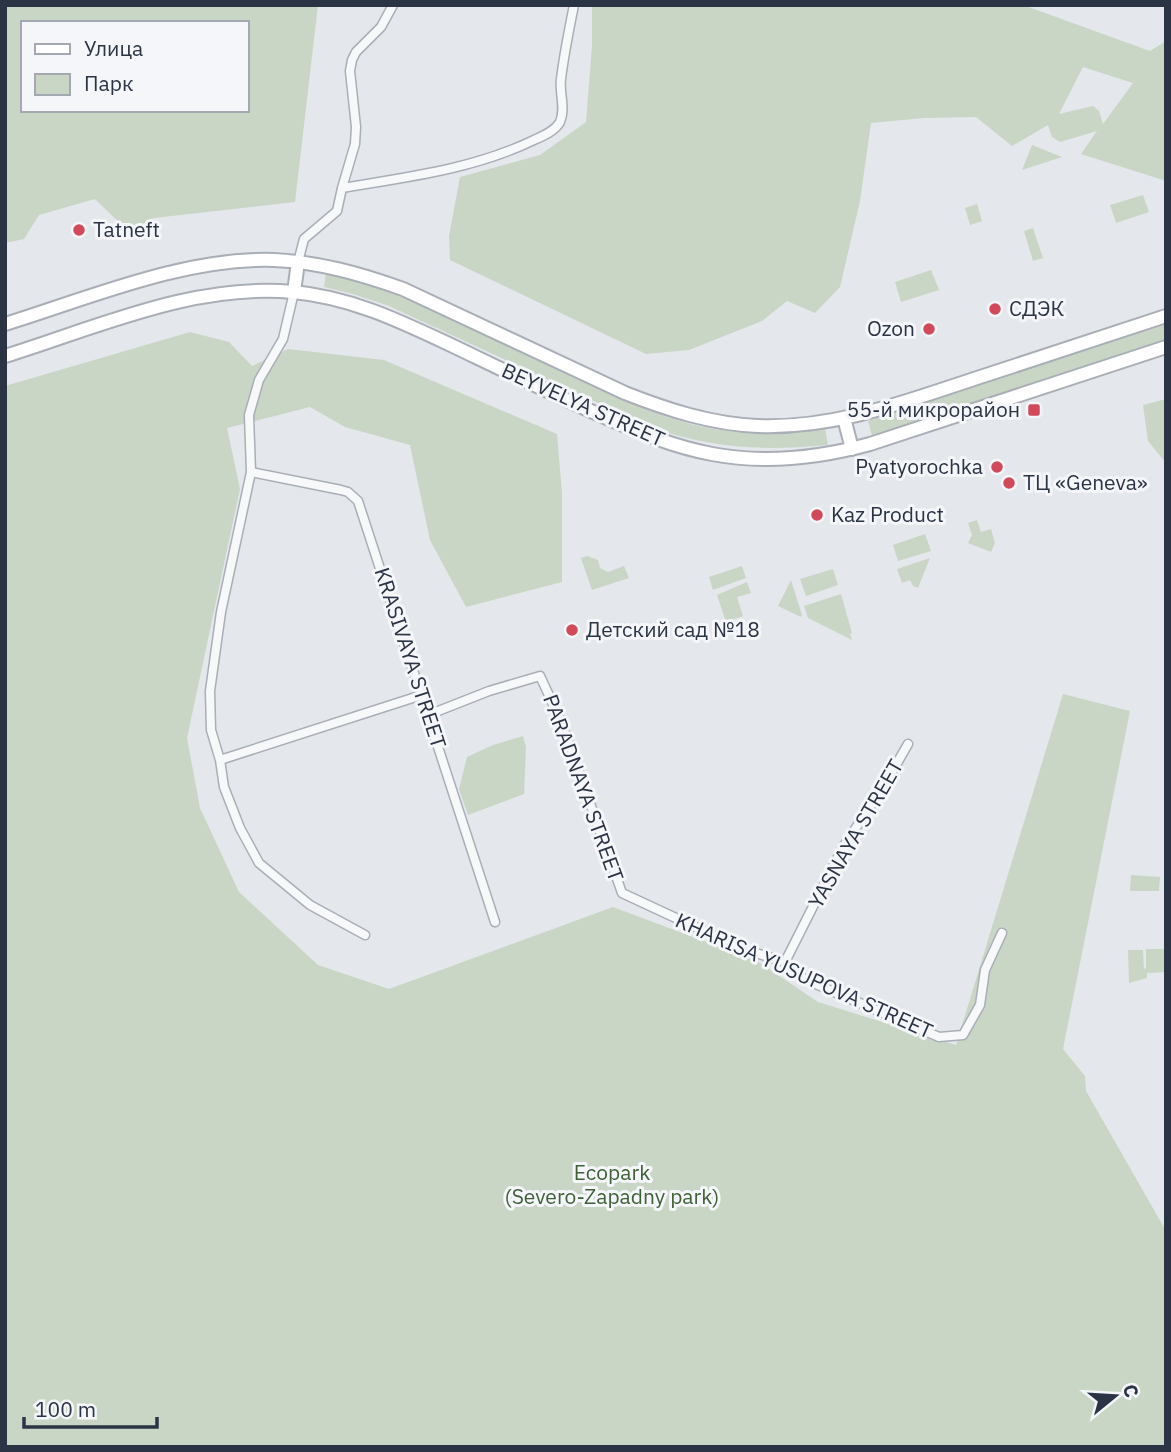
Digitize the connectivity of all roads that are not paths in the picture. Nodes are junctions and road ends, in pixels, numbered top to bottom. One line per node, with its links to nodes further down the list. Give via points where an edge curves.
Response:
1 (393, 5): 3 (street, via 381,27 352,60 355,144)
2 (574, 5): 3 (street, via 560,83 563,111 559,124 549,133 506,154 474,163)
3 (342, 188): 4 (street, via 337,211 304,239)
4 (298, 262): 5 (main road); 7 (main road, BEYVELYA STREET, via 240,261 206,266); 10 (main road, BEYVELYA STREET, via 343,269 403,289 625,393 681,414 755,426 806,425)
5 (294, 292): 9 (main road, BEYVELYA STREET, via 192,298); 11 (main road, BEYVELYA STREET, via 341,300 403,322 565,400 683,447 755,458 821,456); 12 (street, via 283,339 259,380 250,415)
6 (1166, 316): 10 (main road, BEYVELYA STREET)
7 (5, 324)
8 (1166, 347): 11 (main road, BEYVELYA STREET)
9 (5, 356)
10 (844, 418): 11 (main road)
11 (852, 449)
12 (251, 472): 13 (street, KRASIVAYA STREET, via 341,490 358,501); 16 (street, via 221,612 210,691 211,730)
13 (422, 695): 14 (street, KRASIVAYA STREET); 16 (street)
14 (428, 715): 17 (street, PARADNAYA STREET, via 540,676 560,719); 18 (street, KRASIVAYA STREET)
15 (908, 744): 21 (street, YASNAYA STREET, via 843,847)
16 (220, 760): 20 (street, via 224,787 259,863 310,905)
17 (622, 893): 21 (street, KHARISA YUSUPOVA STREET, via 721,939)
18 (495, 922)
19 (1002, 933): 21 (street, KHARISA YUSUPOVA STREET, via 985,970 980,1005 963,1035 939,1037 804,979)
20 (365, 935)
21 (785, 962)

